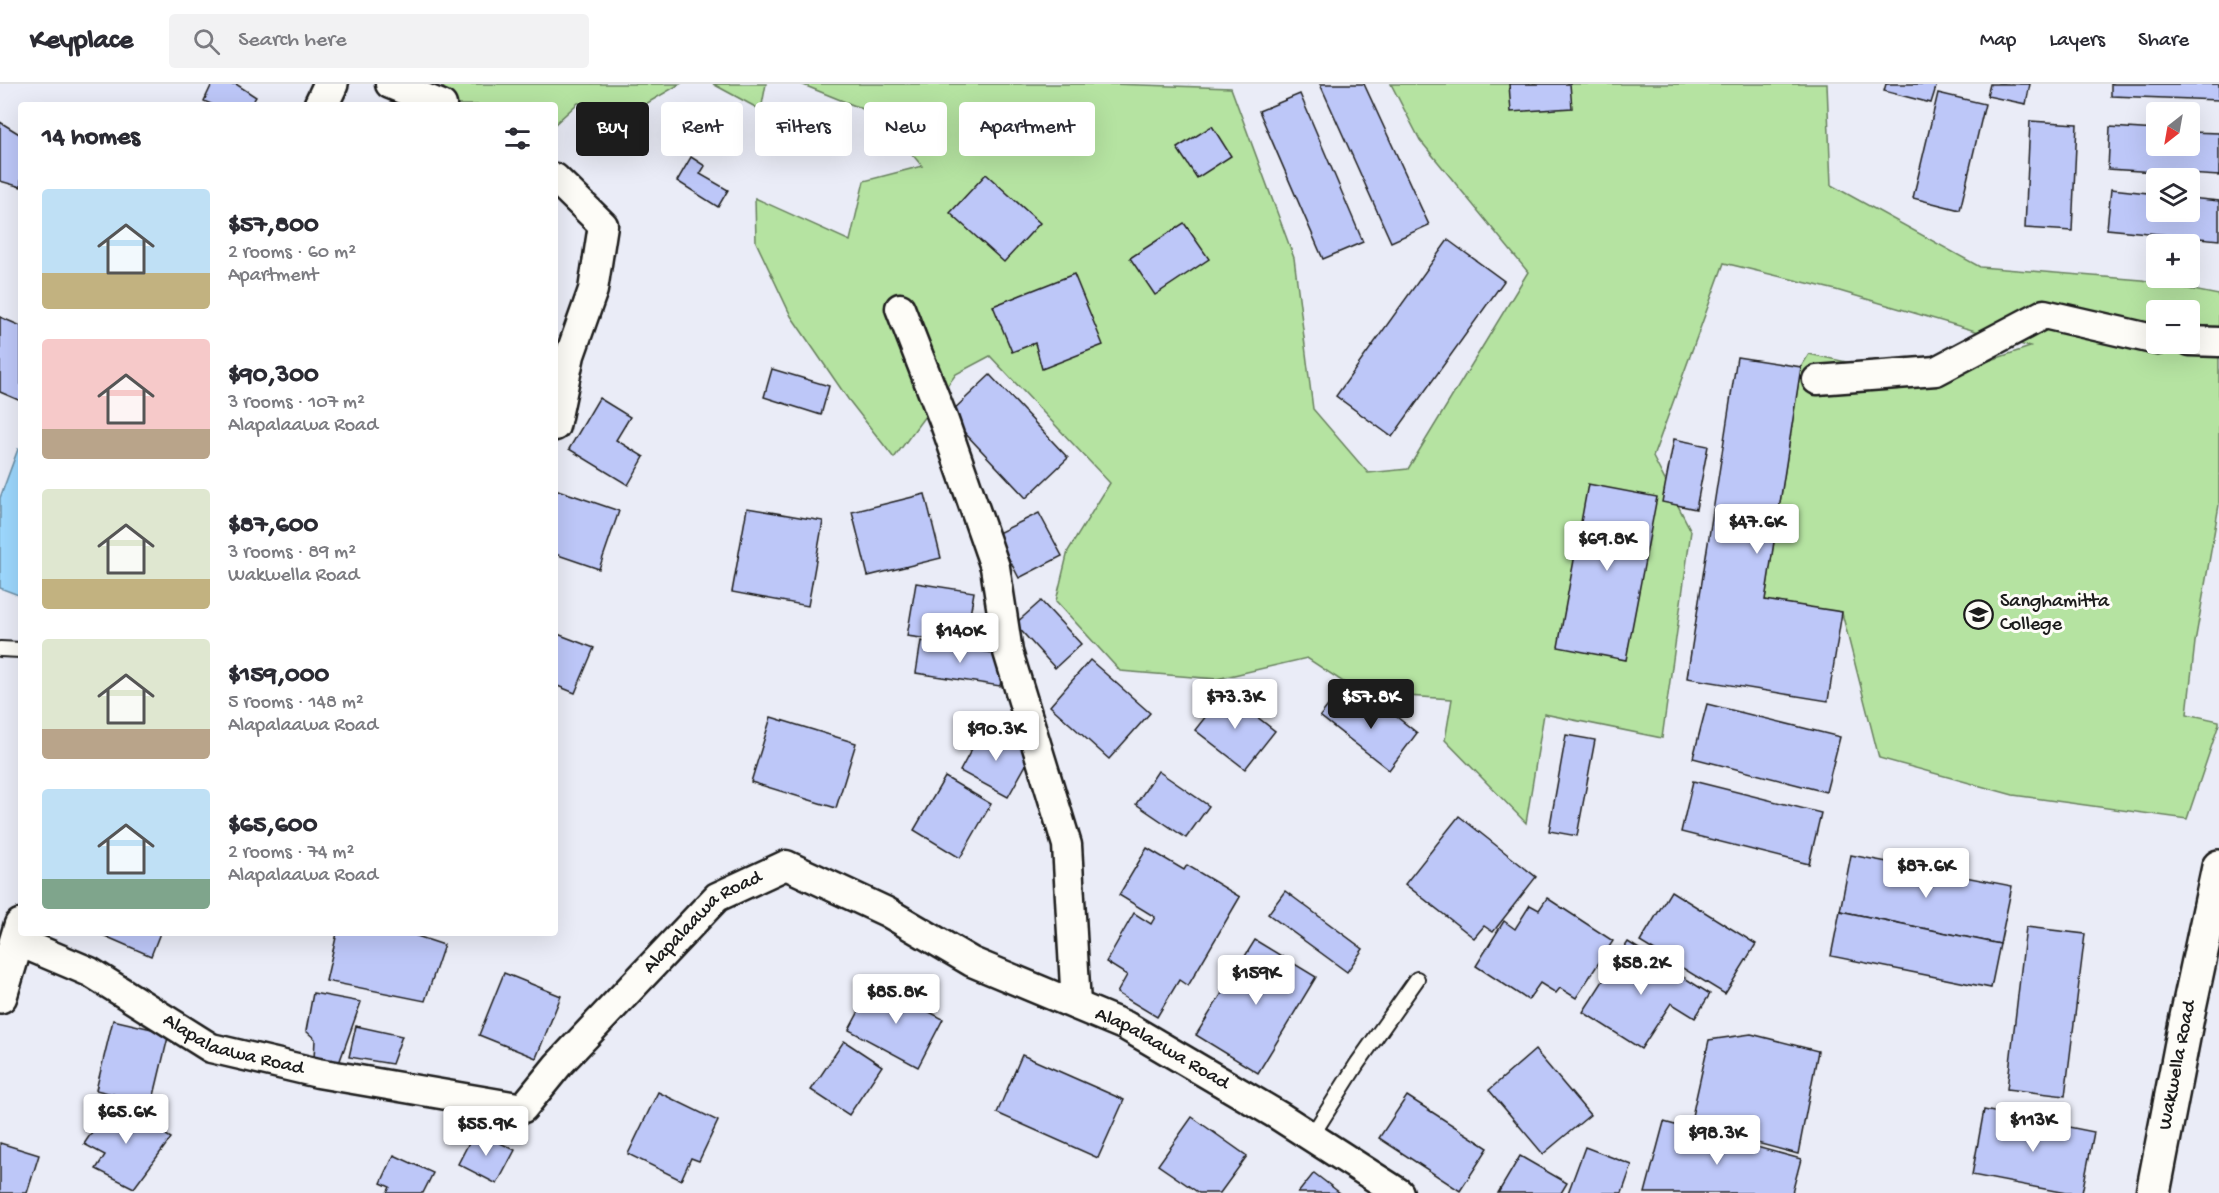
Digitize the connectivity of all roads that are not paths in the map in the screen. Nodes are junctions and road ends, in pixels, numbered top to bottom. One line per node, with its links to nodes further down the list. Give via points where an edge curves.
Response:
1 (331, 84): 3 (main road)
2 (390, 84): 4 (street)
3 (322, 102)
4 (435, 102)
5 (558, 181): 11 (street, via 603,225 592,290 570,355)
6 (900, 308): 19 (street, via 995,567 1008,652 1067,845)
7 (2146, 337): 10 (street, via 2044,314 1936,371)
8 (2200, 341): 9 (street)
9 (2219, 342)
10 (1816, 380)
11 (558, 412)
12 (0, 649): 13 (lane)
13 (18, 650)
14 (2219, 867): 22 (main road, Wakwella Road)
15 (18, 936): 18 (main road)
16 (24, 936): 19 (street, Alapalaawa Road, via 211,1048 318,1073 523,1108 558,1065 717,897 786,865 887,912 972,962)
17 (1417, 979): 20 (lane)
18 (0, 996)
19 (1076, 1005): 20 (street, Alapalaawa Road, via 1126,1026)
20 (1311, 1137): 21 (street, Alapalaawa Road)
21 (1400, 1193)
22 (2153, 1193)

